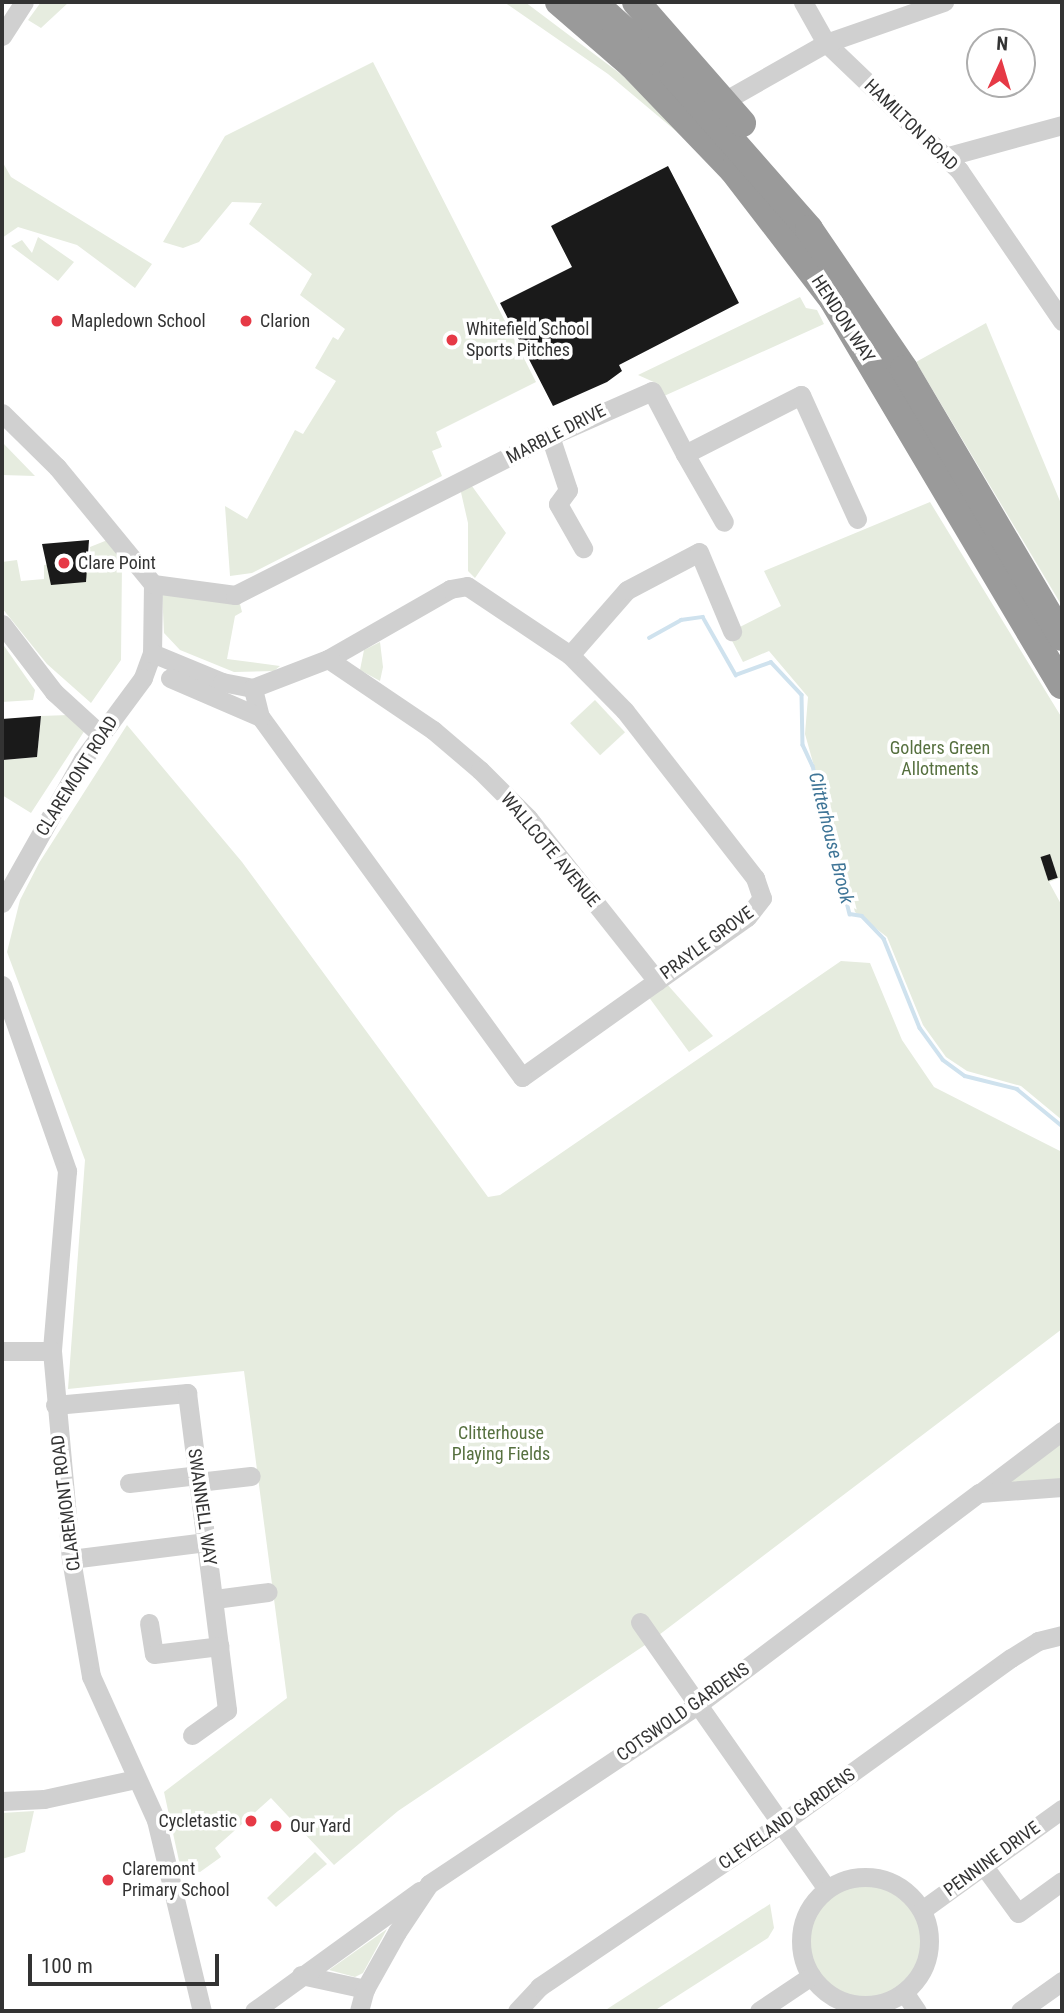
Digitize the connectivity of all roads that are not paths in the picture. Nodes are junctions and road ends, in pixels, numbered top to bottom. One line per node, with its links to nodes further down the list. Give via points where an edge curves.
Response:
1 (24, 2): 8 (street)
2 (545, 2): 10 (highway)
3 (559, 2): 10 (highway, HENDON WAY)
4 (593, 2): 14 (highway, HENDON WAY, via 673,74)
5 (636, 2): 11 (highway)
6 (803, 2): 9 (street, HAMILTON ROAD)
7 (944, 2): 9 (street)
8 (2, 36)
9 (826, 43): 11 (street); 13 (street, HAMILTON ROAD)
10 (632, 65): 30 (highway, HENDON WAY, via 733,170 833,300)
11 (724, 101): 14 (highway)
12 (1062, 125): 13 (street)
13 (945, 157): 15 (street, HAMILTON ROAD)
14 (809, 229): 25 (highway, HENDON WAY, via 904,369)
15 (1062, 320)
16 (2, 413): 22 (street, via 57,467)
17 (550, 436): 18 (street, MARBLE DRIVE, via 652,391); 21 (street, via 568,490 558,504); 22 (street, MARBLE DRIVE, via 235,595)
18 (685, 454): 19 (street, via 801,395); 20 (street)
19 (857, 519)
20 (724, 522)
21 (583, 548)
22 (153, 584): 26 (street, CLAREMONT ROAD)
23 (2, 624): 33 (street, via 54,692)
24 (732, 631): 27 (street, via 699,552 627,590)
25 (1062, 637)
26 (152, 653): 31 (street, via 222,682); 33 (street, CLAREMONT ROAD, via 143,678)
27 (570, 656): 28 (street, PRAYLE GROVE, via 461,586); 36 (street, PRAYLE GROVE, via 674,768 760,887 757,909)
28 (328, 659): 31 (street, PRAYLE GROVE); 36 (street, WALLCOTE AVENUE, via 433,730 480,769 528,818)
29 (170, 678): 32 (street)
30 (1062, 685)
31 (253, 688): 32 (street, PRAYLE GROVE)
32 (260, 717): 36 (street, PRAYLE GROVE, via 522,1077)
33 (100, 734): 34 (street, CLAREMONT ROAD)
34 (7, 877): 35 (street, CLAREMONT ROAD)
35 (2, 903)
36 (657, 981)
37 (2, 985): 39 (street, CLAREMONT ROAD, via 67,1171)
38 (2, 1351): 39 (street)
39 (52, 1352): 40 (street, CLAREMONT ROAD)
40 (55, 1405): 43 (street, SWANNELL WAY, via 187,1393); 48 (street, CLAREMONT ROAD)
41 (1062, 1432): 46 (street, COTSWOLD GARDENS)
42 (251, 1476): 43 (street)
43 (198, 1479): 44 (street); 47 (street, SWANNELL WAY)
44 (129, 1483)
45 (1062, 1487): 46 (street)
46 (979, 1493): 55 (street, COTSWOLD GARDENS)
47 (206, 1542): 48 (street); 50 (street, SWANNELL WAY)
48 (72, 1559): 57 (street, CLAREMONT ROAD, via 91,1676)
49 (268, 1592): 50 (street)
50 (215, 1599): 54 (street, SWANNELL WAY)
51 (640, 1622): 55 (street)
52 (149, 1623): 54 (street, via 154,1654)
53 (1062, 1635): 60 (street, CLEVELAND GARDENS, via 1038,1641 1011,1658)
54 (220, 1646): 56 (street, SWANNELL WAY, via 227,1710)
55 (700, 1703): 60 (street); 63 (street, COTSWOLD GARDENS)
56 (192, 1735)
57 (136, 1779): 58 (street, via 44,1799); 71 (street, CLAREMONT ROAD, via 162,1842)
58 (2, 1801)
59 (1062, 1809): 61 (street, PENNINE DRIVE)
60 (782, 1823): 64 (street); 74 (street, CLEVELAND GARDENS, via 539,1987)
61 (983, 1865): 62 (street, via 1018,1913); 65 (street, PENNINE DRIVE)
62 (1062, 1881)
63 (429, 1884): 66 (street); 69 (street, COTSWOLD GARDENS)
64 (827, 1889): 65 (street, via 870,1877 896,1884); 67 (street, via 808,1911 801,1931)
65 (922, 1910): 70 (street, via 929,1930 928,1956)
66 (301, 1975): 69 (street); 72 (street)
67 (811, 1976): 70 (street, via 831,1995 852,2004 871,2005); 75 (street)
68 (1062, 1981): 77 (street)
69 (365, 1989): 73 (street, COTSWOLD GARDENS)
70 (904, 1992): 76 (street)
71 (202, 2011)
72 (254, 2011)
73 (359, 2011)
74 (517, 2011)
75 (759, 2011)
76 (917, 2011)
77 (1020, 2011)

